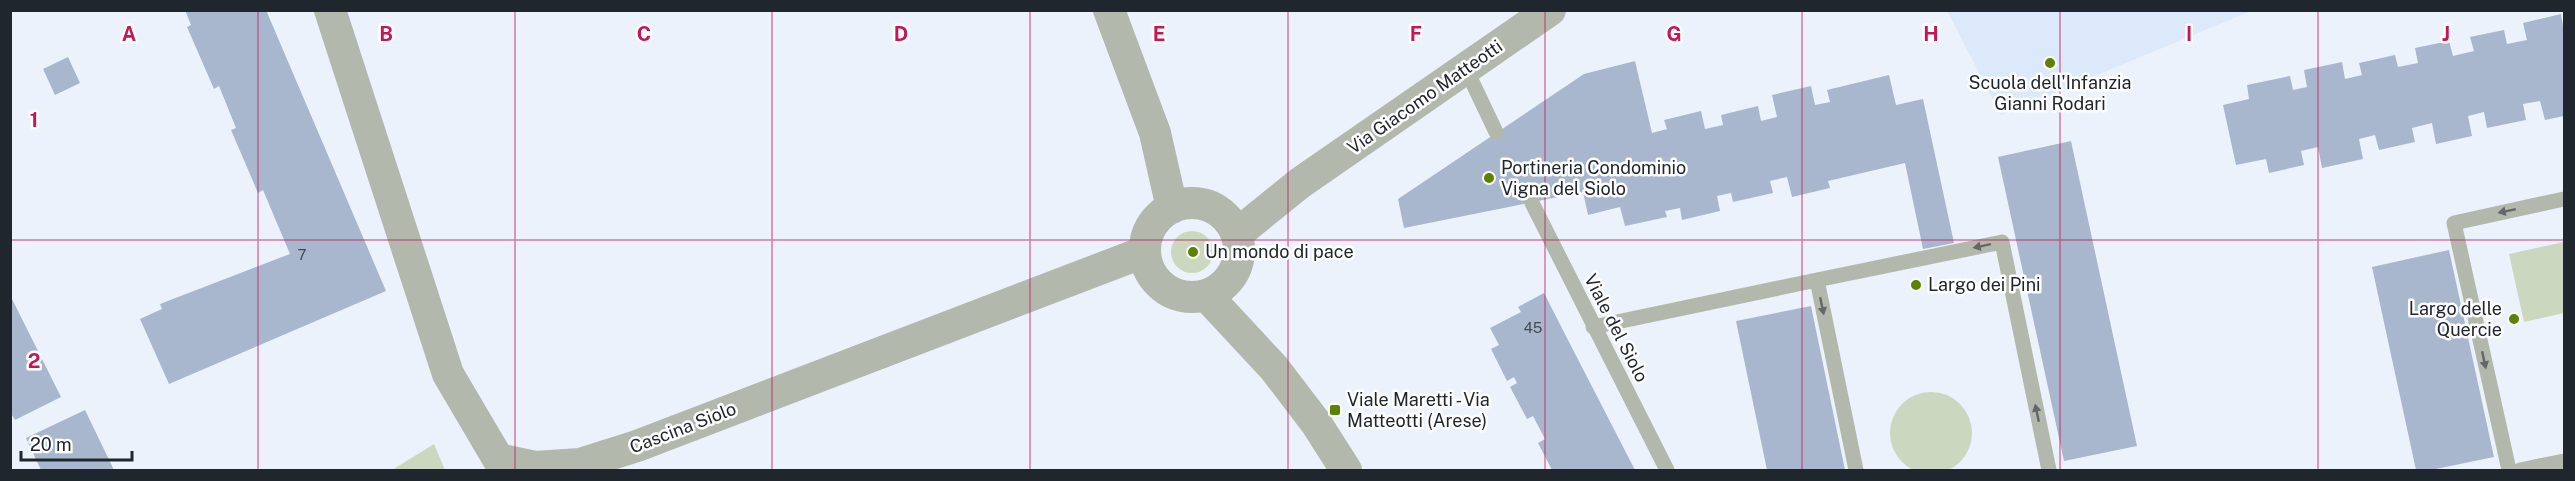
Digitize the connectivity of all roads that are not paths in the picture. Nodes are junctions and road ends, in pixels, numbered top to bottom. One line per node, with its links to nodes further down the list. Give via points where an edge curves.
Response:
1 (330, 10): 9 (street, Cascina Siolo, via 448,374 498,459 535,468 580,464)
2 (1109, 10): 8 (street, via 1155,133)
3 (1550, 10): 4 (street, Via Giacomo Matteotti)
4 (1466, 69): 5 (lane); 8 (street, Via Giacomo Matteotti, via 1300,183)
5 (1496, 132)
6 (2565, 199): 18 (lane, one-way to 18, via 2454,223)
7 (1532, 203): 12 (lane, Viale del Siolo)
8 (1207, 214): 9 (street, via 1160,216 1151,226); 11 (street, via 1239,259)
9 (1144, 252): 11 (street, via 1149,269 1168,291 1182,297)
10 (1817, 280): 12 (lane); 16 (lane, one-way to 16); 17 (lane, one-way to 10, via 2002,242)
11 (1219, 288): 14 (street)
12 (1593, 327): 15 (lane, Viale del Siolo)
13 (2565, 461): 19 (lane)
14 (1346, 471)
15 (1667, 471)
16 (1856, 471)
17 (2049, 471)
18 (2509, 471)
19 (2520, 471)

